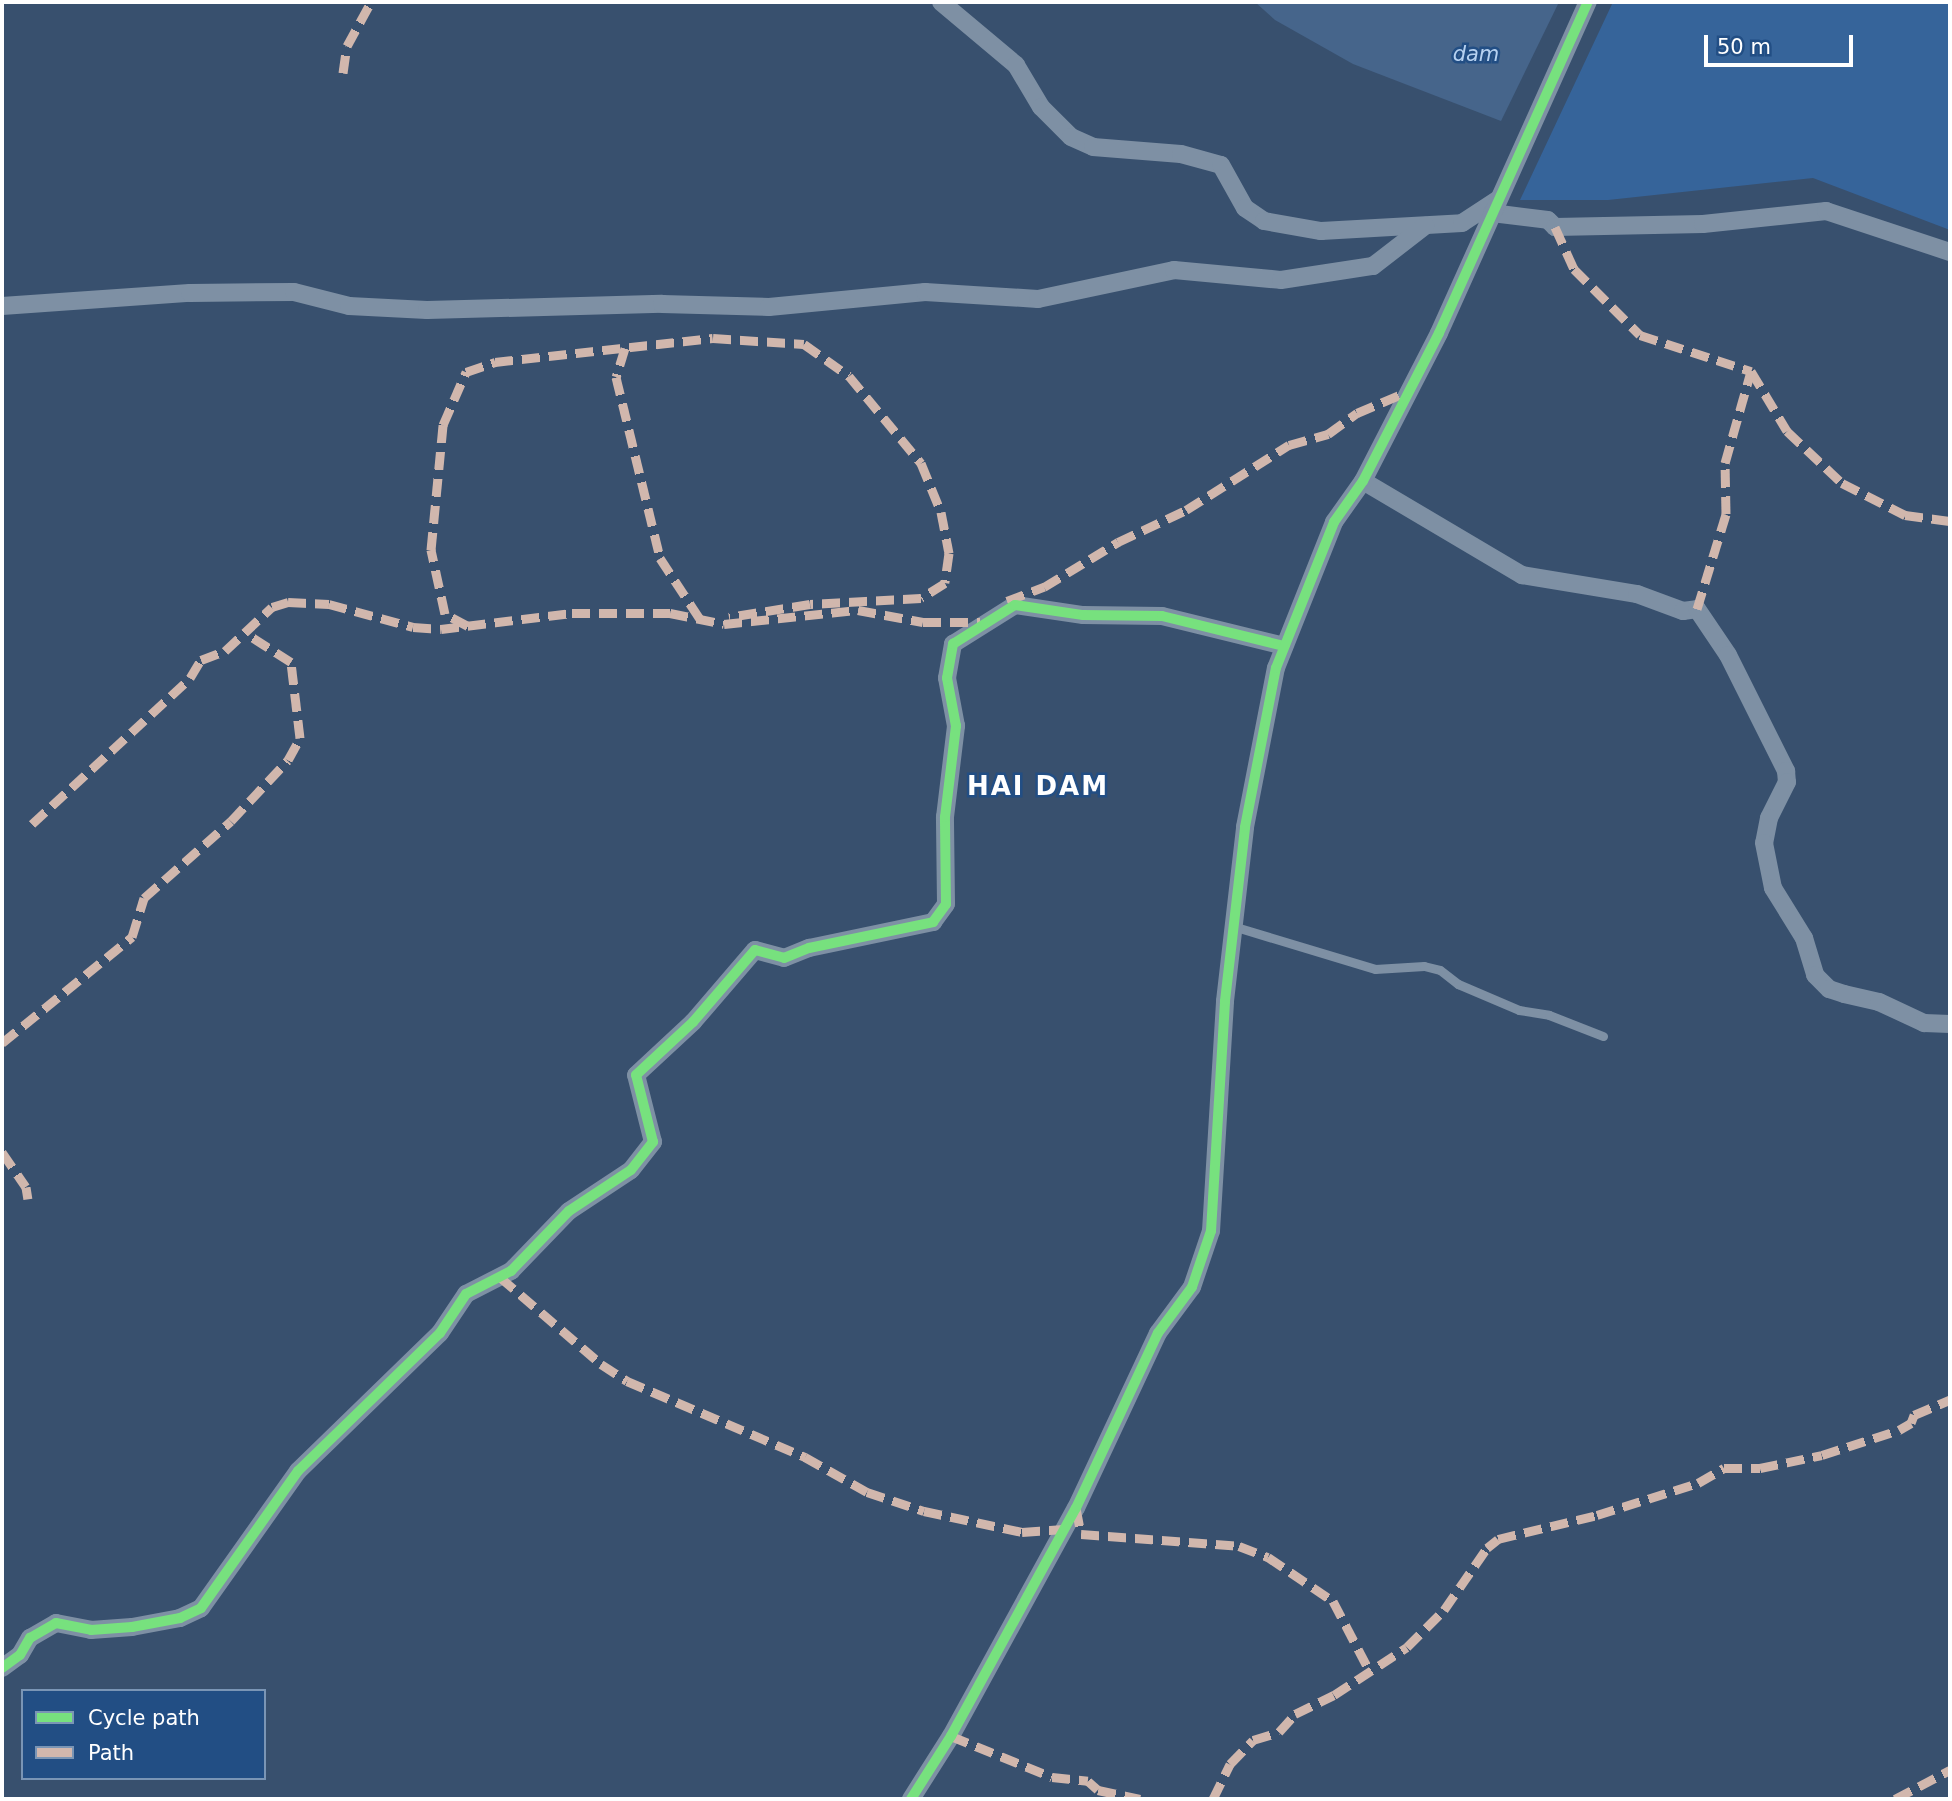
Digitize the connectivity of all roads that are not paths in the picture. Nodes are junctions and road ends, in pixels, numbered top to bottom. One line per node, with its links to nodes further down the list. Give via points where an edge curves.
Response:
1 (941, 2): 4 (street, via 1016,65 1054,124 1071,137 1093,147 1181,154 1221,165 1245,208 1264,221 1321,231)
2 (1588, 2): 3 (street)
3 (1496, 206): 4 (street, via 1462,223); 5 (street, via 1548,220 1555,227 1703,224 1826,211); 7 (street, via 1439,333)
4 (1425, 226): 6 (street, via 1373,266 1281,280 1174,270 1038,299 925,292 769,307 662,304 426,310 349,306 281,292 190,293)
5 (1950, 252)
6 (2, 306)
7 (1363, 481): 8 (street, via 1334,522); 10 (street, via 1522,575 1637,594 1682,611 1697,609 1728,655 1786,771 1787,782 1769,818 1764,843 1773,888 1804,938 1815,975 1829,989 1879,1002 1924,1023)
8 (1284, 646): 9 (street, via 1245,827); 12 (street, via 1162,616 1083,615 1015,606 953,644 947,678 956,726 945,817 946,904 933,922 809,947 784,958 755,950 693,1022 636,1075 653,1142 631,1170 569,1211 510,1271 466,1294 440,1332 298,1471 201,1608 180,1618 132,1627 91,1630 55,1623 30,1638 20,1655)
9 (1236, 927): 11 (lane, via 1375,969 1424,966 1440,970 1458,984 1519,1010 1549,1015); 13 (street, via 1225,1001 1211,1231 1192,1287 1158,1334 1076,1508 951,1736)
10 (1950, 1024)
11 (1603, 1036)
12 (2, 1668)
13 (911, 1799)

